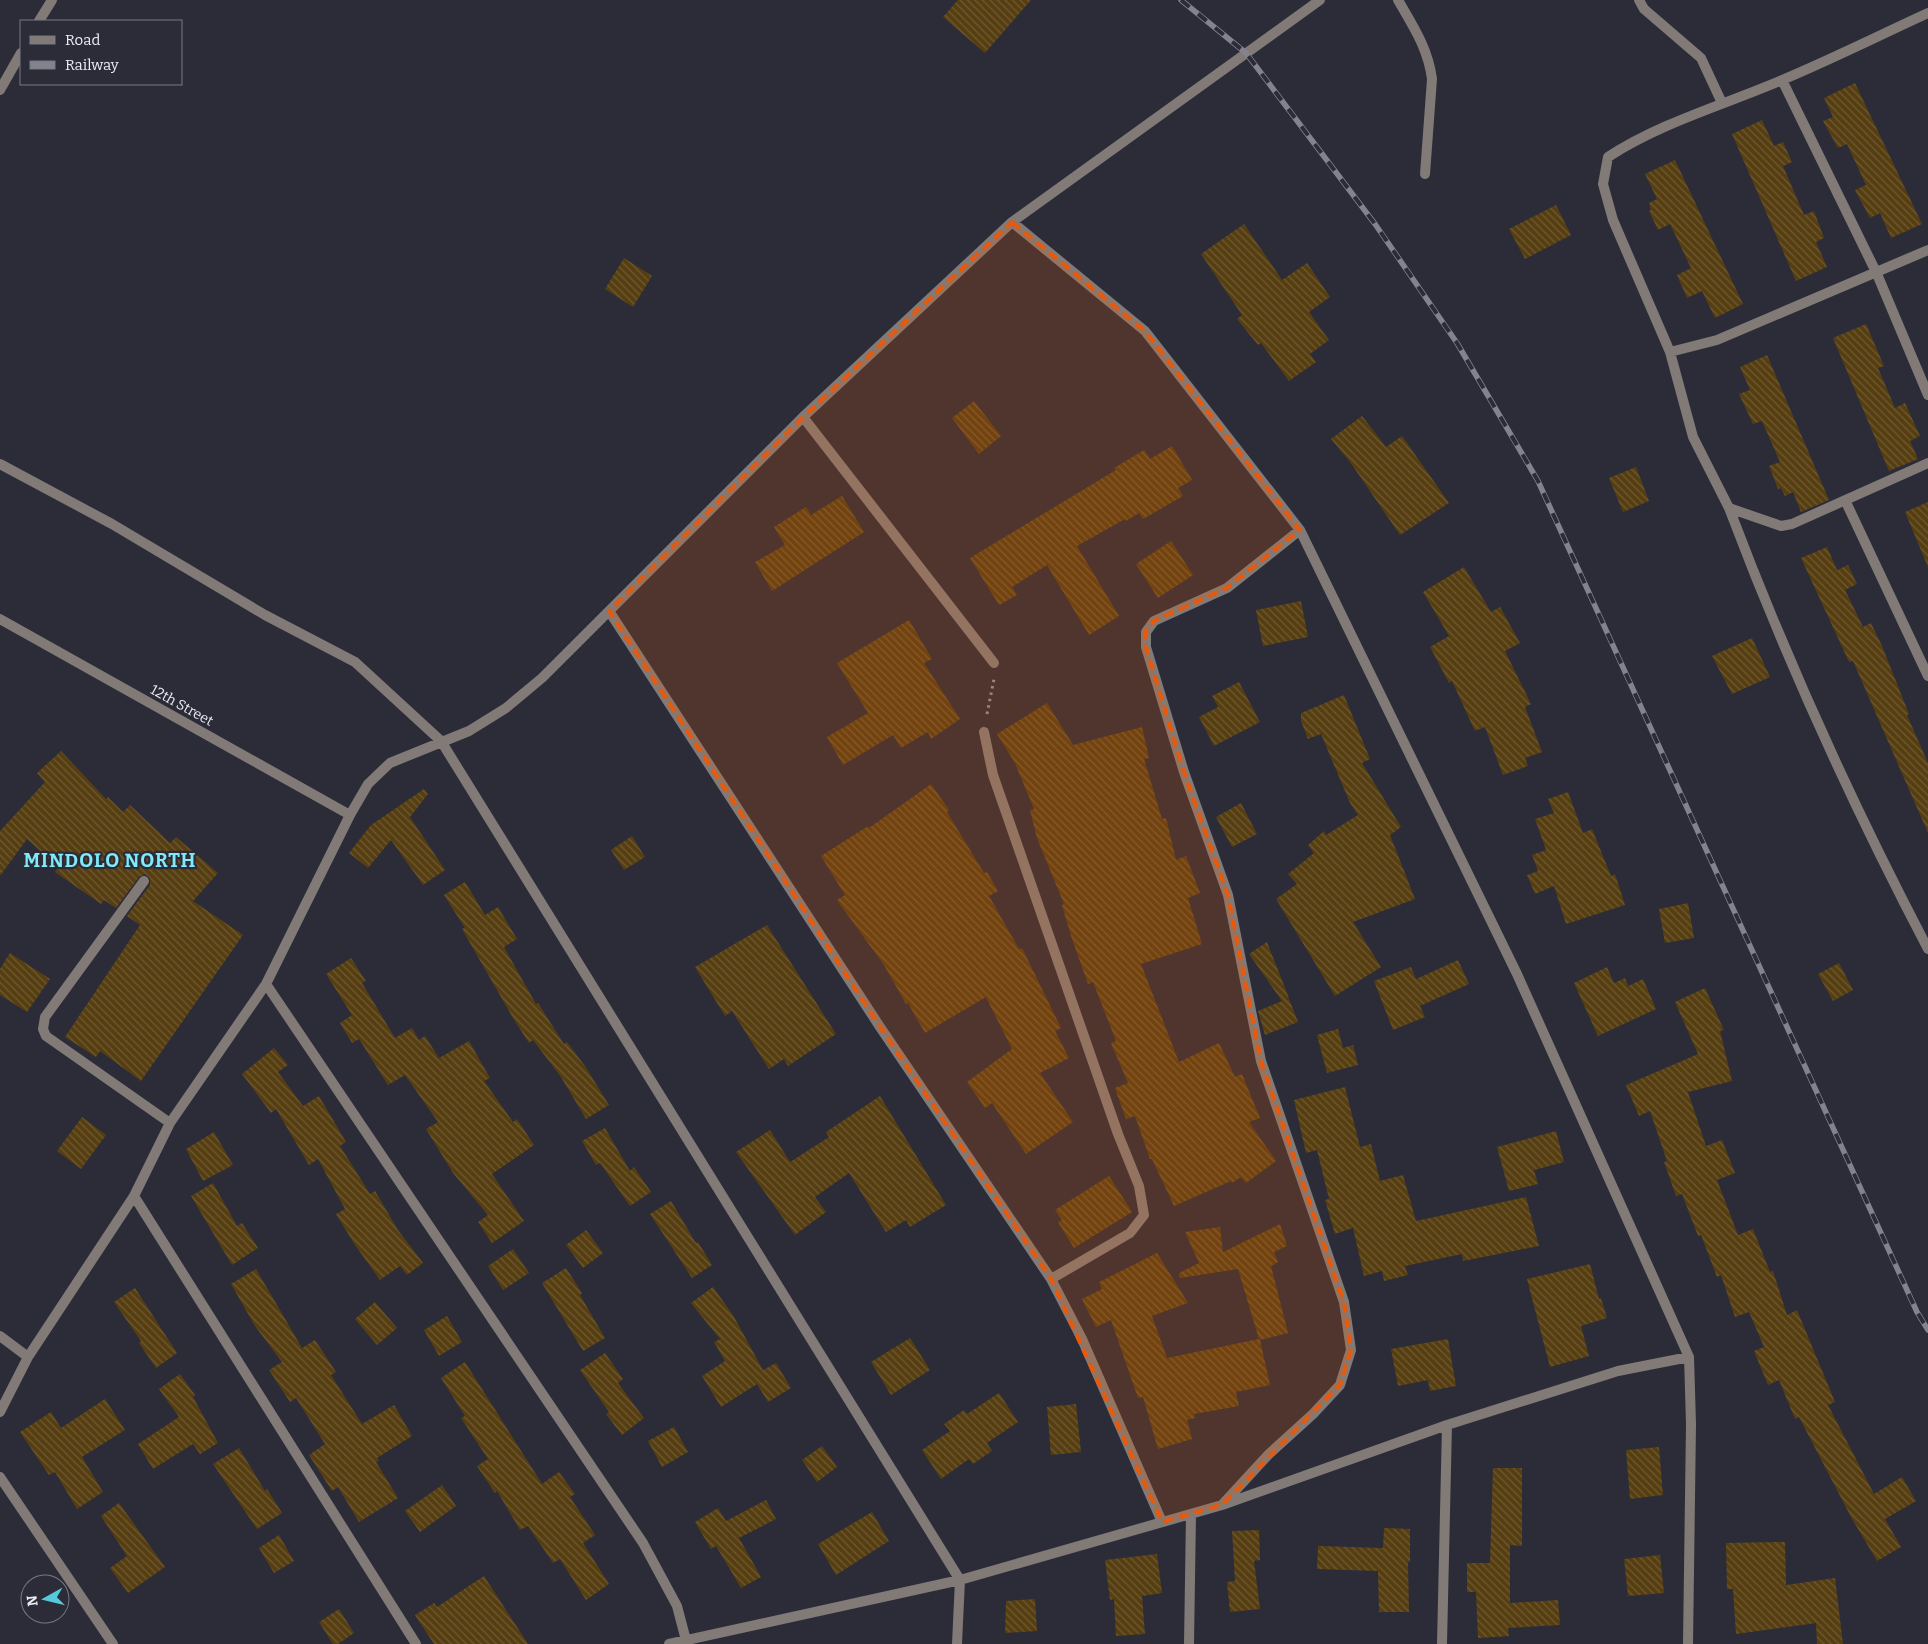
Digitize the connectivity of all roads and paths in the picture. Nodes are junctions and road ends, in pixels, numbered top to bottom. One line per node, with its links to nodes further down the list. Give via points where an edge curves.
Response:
1 (52, 0): 6 (street)
2 (1320, 0): 12 (street)
3 (1398, 0): 11 (street, via 1423,42 1430,65 1432,79)
4 (1639, 0): 10 (street, via 1644,9 1701,58)
5 (1928, 13): 8 (street)
6 (40, 20)
7 (20, 55): 9 (street)
8 (1782, 80): 10 (street); 14 (street)
9 (0, 90)
10 (1722, 102): 15 (street, via 1633,141 1608,157 1603,184 1613,220)
11 (1425, 174)
12 (1012, 222): 17 (street); 22 (street, via 1145,331)
13 (1928, 250): 14 (street)
14 (1877, 274): 15 (street, via 1717,340); 16 (street)
15 (1670, 352): 21 (street, via 1693,437)
16 (1928, 395)
17 (804, 417): 23 (street); 25 (street)
18 (1928, 463): 20 (street)
19 (0, 464): 29 (street, via 112,524 265,615 355,662)
20 (1845, 500): 21 (street, via 1781,526); 26 (street)
21 (1729, 508): 32 (street, via 1775,624 1874,846)
22 (1300, 530): 39 (street, via 1517,974); 43 (street, via 1227,588 1154,622 1146,632 1146,647 1184,772 1228,895 1261,1061 1344,1302 1351,1350 1340,1385)
23 (609, 611): 29 (street, via 542,678 506,708 469,731); 36 (street, via 874,1019)
24 (0, 619): 30 (street, 12th Street)
25 (994, 663): 27 (path, via 994,684)
26 (1928, 676)
27 (986, 720)
28 (984, 732): 36 (street, via 993,775 1138,1186 1144,1215 1130,1233)
29 (441, 741): 30 (street, via 390,762 368,784); 46 (street)
30 (350, 815): 33 (street)
31 (144, 881): 34 (street, via 45,1017 43,1028 46,1036)
32 (1928, 949)
33 (266, 984): 34 (street); 47 (street, via 643,1543 677,1606)
34 (170, 1123): 35 (street)
35 (134, 1196): 38 (street); 49 (street)
36 (1051, 1278): 45 (street, via 1082,1339)
37 (0, 1336): 38 (street)
38 (28, 1357): 40 (street)
39 (1689, 1357): 41 (street, via 1618,1371); 54 (street)
40 (0, 1412)
41 (1447, 1425): 43 (street); 53 (street)
42 (0, 1477): 48 (street)
43 (1222, 1505): 44 (street)
44 (1191, 1514): 45 (street); 52 (street)
45 (1162, 1522): 46 (street)
46 (960, 1580): 47 (street); 51 (street)
47 (687, 1642): 50 (street)
48 (113, 1644)
49 (416, 1644)
50 (669, 1644)
51 (957, 1644)
52 (1189, 1644)
53 (1442, 1644)
54 (1688, 1644)

